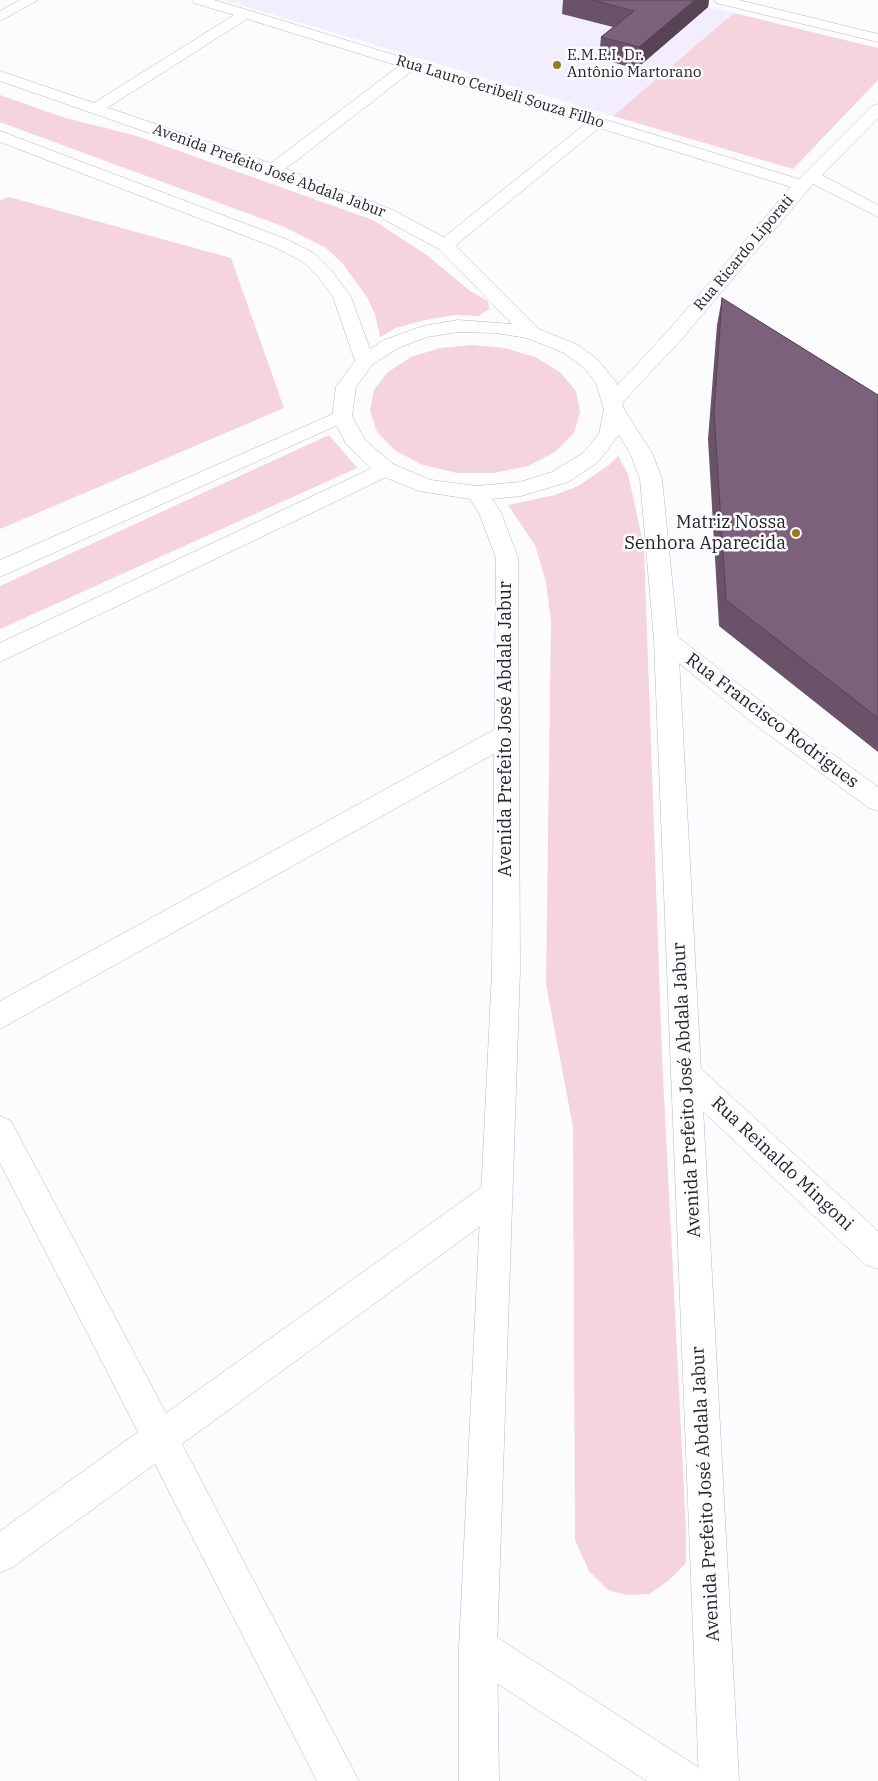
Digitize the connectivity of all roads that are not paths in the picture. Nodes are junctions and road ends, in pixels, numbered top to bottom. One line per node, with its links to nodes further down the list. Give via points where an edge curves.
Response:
1 (30, 0): 5 (street)
2 (198, 0): 4 (street, Rua Lauro Ceribeli Souza Filho)
3 (722, 0): 6 (street)
4 (246, 14): 7 (street, Rua Lauro Ceribeli Souza Filho); 9 (street)
5 (0, 17)
6 (878, 38)
7 (410, 65): 11 (street, Rua Lauro Ceribeli Souza Filho); 13 (street)
8 (0, 76): 9 (street, Avenida Prefeito José Abdala Jabur)
9 (94, 109): 13 (street, Avenida Prefeito José Abdala Jabur)
10 (878, 109): 14 (street, Rua Ricardo Liporati)
11 (597, 122): 14 (street, Rua Lauro Ceribeli Souza Filho); 16 (street)
12 (0, 136): 20 (street, via 308,257 342,297)
13 (273, 170): 16 (street, Avenida Prefeito José Abdala Jabur, via 387,214)
14 (806, 180): 15 (street, Rua Lauro Ceribeli Souza Filho); 17 (street, Rua Ricardo Liporati)
15 (878, 212)
16 (445, 245): 19 (street, Avenida Prefeito José Abdala Jabur)
17 (705, 298): 18 (street); 21 (street, Rua Ricardo Liporati)
18 (721, 309)
19 (532, 333): 20 (street, via 496,327 458,326 432,330 391,344); 21 (street, Avenida Prefeito José Abdala Jabur, via 571,349 591,364 606,382)
20 (365, 361): 22 (street, via 346,387)
21 (614, 405): 24 (street, via 609,434 590,458 560,477 521,489); 26 (street, Avenida Prefeito José Abdala Jabur, via 651,478)
22 (342, 416): 23 (street, via 356,444); 25 (street)
23 (385, 469): 24 (street, via 428,486); 27 (street)
24 (477, 493): 28 (street, Avenida Prefeito José Abdala Jabur, via 490,513 507,558)
25 (0, 569)
26 (666, 640): 29 (street, Rua Francisco Rodrigues, via 763,717); 31 (street, Avenida Prefeito José Abdala Jabur)
27 (0, 653)
28 (506, 735): 30 (street); 33 (street, Avenida Prefeito José Abdala Jabur, via 506,971)
29 (878, 801)
30 (0, 1016)
31 (686, 1075): 34 (street, Rua Reinaldo Mingoni); 41 (street, Avenida Prefeito José Abdala Jabur)
32 (0, 1131): 35 (street)
33 (497, 1195): 35 (street); 37 (street, Avenida Prefeito José Abdala Jabur)
34 (878, 1253)
35 (161, 1439): 36 (street); 38 (street)
36 (0, 1554)
37 (478, 1648): 39 (street, Avenida Prefeito José Abdala Jabur); 40 (street)
38 (339, 1781)
39 (479, 1781)
40 (684, 1781)
41 (719, 1781)

